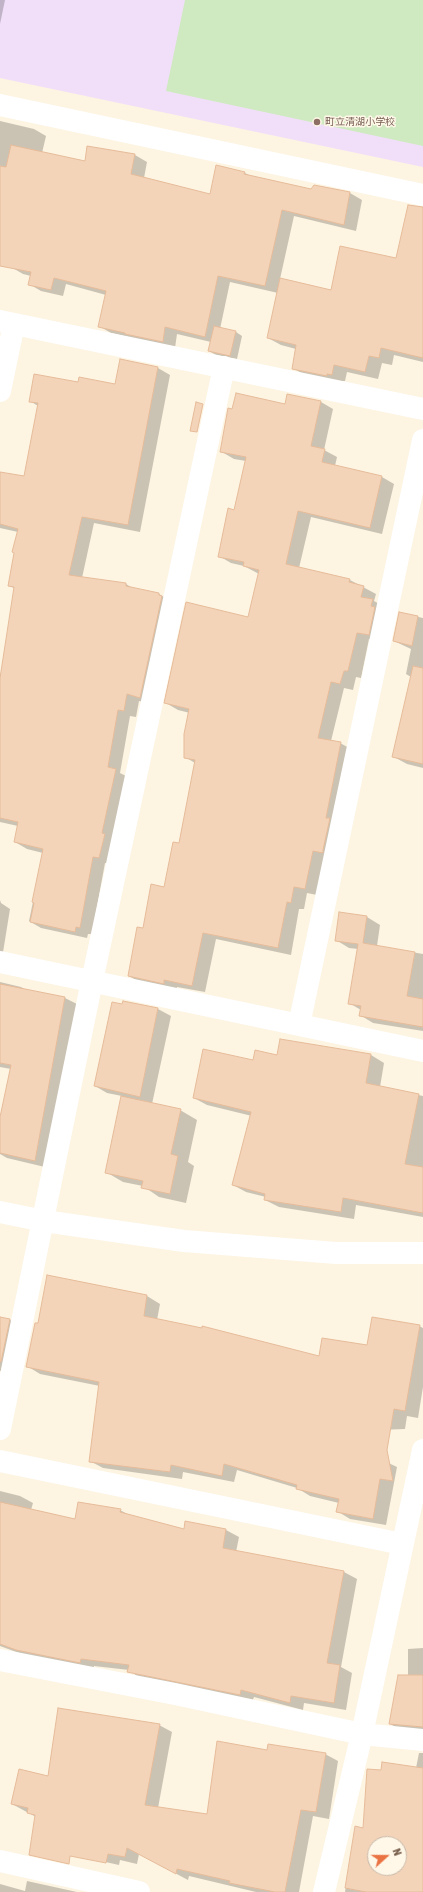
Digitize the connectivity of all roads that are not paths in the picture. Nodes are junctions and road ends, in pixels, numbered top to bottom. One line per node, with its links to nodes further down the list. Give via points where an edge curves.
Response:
1 (0, 105): 2 (street)
2 (423, 195)
3 (7, 323): 4 (street); 5 (street)
4 (224, 367): 6 (street); 9 (street)
5 (0, 391)
6 (423, 409)
7 (423, 440): 10 (street)
8 (0, 962): 9 (street)
9 (92, 981): 10 (street); 13 (street)
10 (299, 1025): 11 (street)
11 (423, 1051)
12 (0, 1212): 13 (street)
13 (44, 1221): 14 (street, via 184,1241 336,1253); 15 (street)
14 (423, 1253)
15 (0, 1429)
16 (423, 1450): 18 (street)
17 (0, 1461): 18 (street)
18 (402, 1544): 20 (street)
19 (0, 1660): 20 (street)
20 (362, 1734): 21 (street); 24 (street)
21 (423, 1740)
22 (0, 1861): 23 (street)
23 (139, 1892)
24 (324, 1892)

